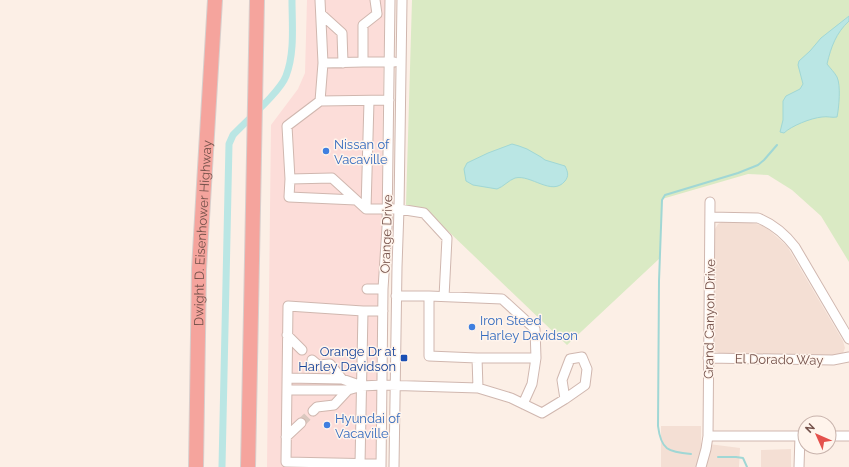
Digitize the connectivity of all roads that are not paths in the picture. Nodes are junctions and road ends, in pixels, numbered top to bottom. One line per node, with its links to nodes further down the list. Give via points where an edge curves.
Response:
1 (215, 0): 58 (highway, Dwight D. Eisenhower Highway, via 199,269)
2 (257, 0): 59 (highway)
3 (320, 0): 7 (street)
4 (375, 0): 8 (street, via 376,14 363,25)
5 (390, 0): 9 (street, Orange Drive)
6 (402, 0): 10 (street, Orange Drive)
7 (321, 14): 11 (street); 12 (street, via 342,33)
8 (363, 62): 9 (street); 12 (street)
9 (389, 62): 10 (street); 13 (street, Orange Drive)
10 (402, 62): 21 (street, Orange Drive)
11 (322, 63): 12 (street); 14 (street)
12 (343, 63)
13 (389, 100): 15 (street); 20 (street, Orange Drive)
14 (320, 101): 15 (street); 16 (street, via 287,126)
15 (369, 101): 19 (street)
16 (290, 179): 17 (street, via 332,178); 17 (street, via 289,197)
17 (356, 200): 19 (street)
18 (710, 202): 22 (street, Grand Canyon Drive)
19 (366, 209): 20 (street)
20 (387, 209): 21 (street); 24 (street, Orange Drive)
21 (399, 209): 25 (street, Orange Drive); 27 (street, via 424,213 447,238)
22 (710, 217): 31 (street, via 758,218 778,229 795,247); 36 (street, Grand Canyon Drive)
23 (367, 289): 24 (street)
24 (383, 289): 29 (street, Orange Drive)
25 (396, 296): 26 (street); 42 (street, Orange Drive)
26 (429, 296): 27 (street); 34 (street, via 429,356)
27 (444, 297): 35 (street, via 502,299 535,329)
28 (363, 311): 29 (street); 30 (street, via 288,306); 40 (street)
29 (383, 311): 41 (street, Orange Drive)
30 (288, 335): 32 (street); 38 (street)
31 (849, 339)
32 (302, 350)
33 (849, 357): 36 (street, El Dorado Way, via 833,360)
34 (477, 358): 35 (street); 43 (street)
35 (536, 358): 47 (street, via 532,384)
36 (708, 358): 50 (street, Grand Canyon Drive)
37 (312, 360): 39 (street, via 318,365 330,364)
38 (287, 378): 39 (street); 44 (street)
39 (342, 379): 40 (street)
40 (362, 386): 41 (street); 45 (street); 56 (street)
41 (382, 386): 42 (street); 57 (street, Orange Drive)
42 (395, 386): 43 (street); 60 (street, Orange Drive)
43 (478, 388): 47 (street)
44 (287, 390): 45 (street); 54 (street)
45 (348, 390): 48 (street, via 334,404 316,407)
46 (565, 399): 47 (street, via 542,413)
47 (523, 404)
48 (313, 411)
49 (301, 423): 54 (street)
50 (708, 436): 51 (street); 61 (street, Grand Canyon Drive)
51 (797, 436)
52 (837, 436): 53 (street)
53 (849, 436)
54 (286, 437): 56 (street, via 286,462)
55 (800, 455): 62 (street)
56 (360, 464): 57 (street)
57 (381, 465)
58 (196, 467)
59 (248, 467)
60 (394, 467)
61 (701, 467)
62 (799, 467)

